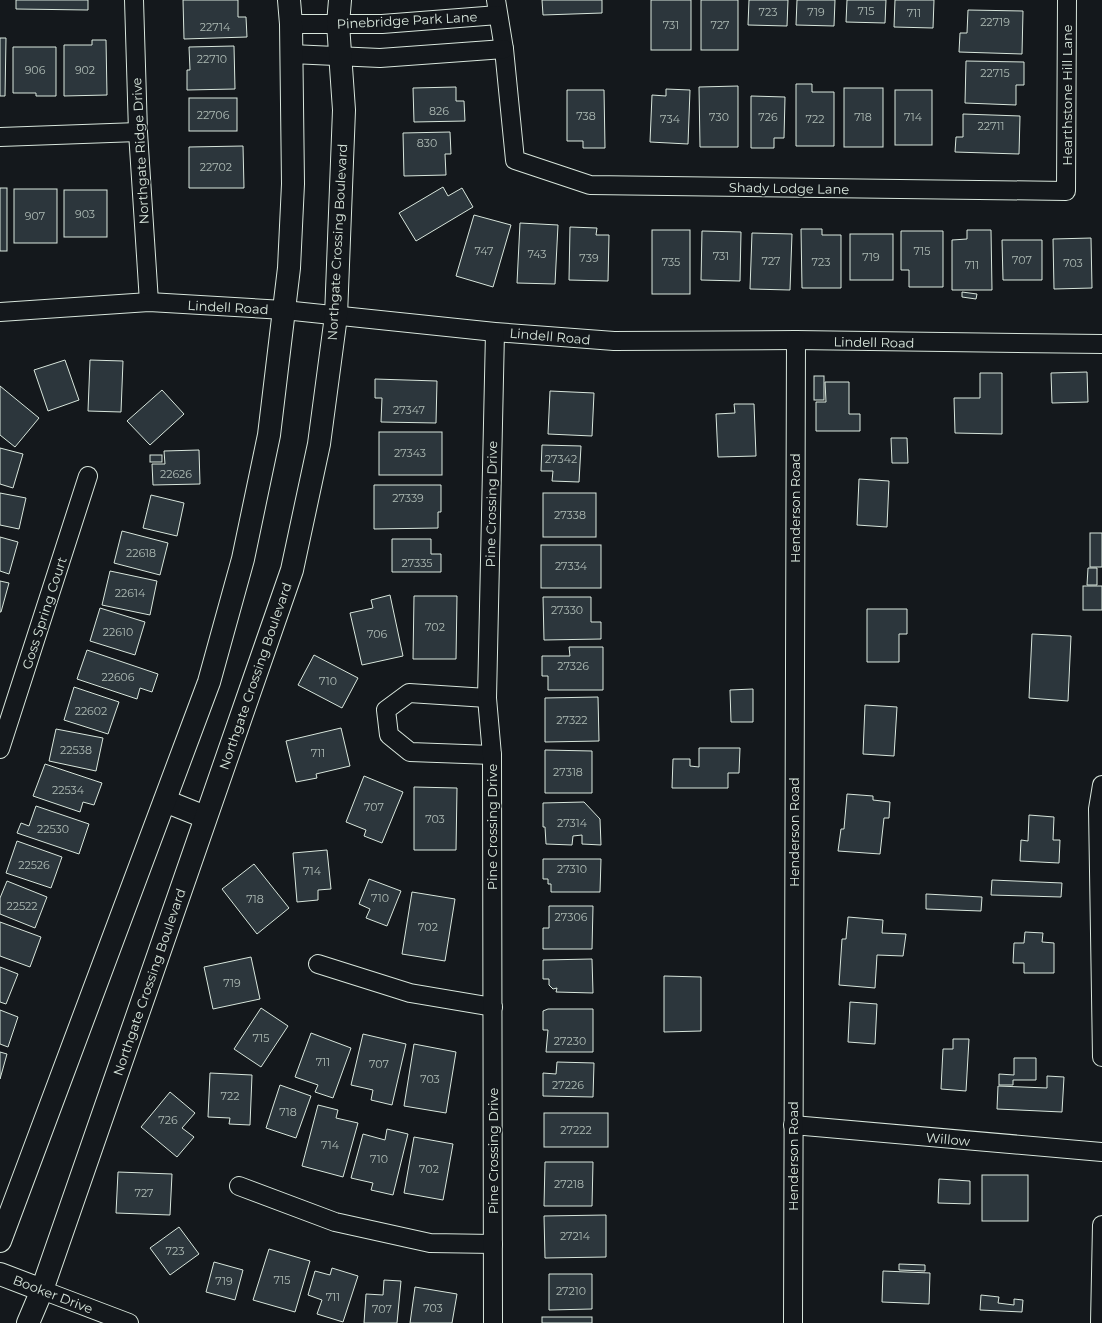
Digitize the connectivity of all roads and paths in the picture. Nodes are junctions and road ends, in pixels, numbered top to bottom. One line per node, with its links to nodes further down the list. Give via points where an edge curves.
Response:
1 (134, 0): 11 (street, Northgate Ridge Drive)
2 (289, 0): 6 (main road)
3 (340, 0): 7 (main road, Northgate Crossing Boulevard)
4 (1067, 0): 13 (street, Hearthstone Hill Lane)
5 (497, 8): 7 (street, Pinebridge Park Lane, via 382,24); 8 (street)
6 (291, 24): 7 (street, Pinebridge Park Lane); 9 (main road)
7 (338, 24): 10 (main road, Northgate Crossing Boulevard)
8 (504, 49): 10 (street, via 380,58); 13 (street, Shady Lodge Lane, via 515,160 590,186)
9 (291, 54): 10 (street); 15 (main road, via 293,184)
10 (340, 56): 17 (main road, Northgate Crossing Boulevard, via 344,110)
11 (138, 132): 12 (street); 14 (street, Northgate Ridge Drive)
12 (0, 137)
13 (1066, 191)
14 (148, 302): 15 (street, Lindell Road); 16 (street, Lindell Road)
15 (284, 310): 17 (street, Lindell Road); 26 (main road, via 269,435 243,559 209,682)
16 (0, 312)
17 (336, 316): 18 (street, Lindell Road); 27 (main road, Northgate Crossing Boulevard, via 319,444 292,570)
18 (495, 332): 19 (street, Lindell Road, via 614,342); 22 (street, Pine Crossing Drive)
19 (796, 340): 20 (street, Lindell Road); 31 (street, Henderson Road)
20 (1102, 344)
21 (88, 476): 23 (street, Goss Spring Court)
22 (487, 698): 24 (street, Pine Crossing Drive); 24 (street, via 408,693 386,710 389,735 410,752)
23 (0, 749)
24 (492, 755): 29 (street, Pine Crossing Drive)
25 (1102, 785): 30 (street, via 1098,809)
26 (165, 801): 27 (main road); 35 (main road)
27 (206, 817): 38 (main road, Northgate Crossing Boulevard)
28 (318, 964): 29 (street, via 410,993)
29 (493, 1007): 36 (street, Pine Crossing Drive)
30 (1102, 1057)
31 (793, 1125): 32 (street, Willow); 42 (street, Henderson Road)
32 (1102, 1152)
33 (239, 1186): 36 (street, via 335,1222 430,1243)
34 (1102, 1225): 43 (street)
35 (0, 1241)
36 (493, 1244): 41 (street, Pine Crossing Drive)
37 (0, 1274): 38 (main road, Booker Drive)
38 (42, 1290): 39 (main road, Northgate Crossing Boulevard); 40 (street, Booker Drive)
39 (28, 1323)
40 (129, 1323)
41 (493, 1323)
42 (793, 1323)
43 (1100, 1323)

